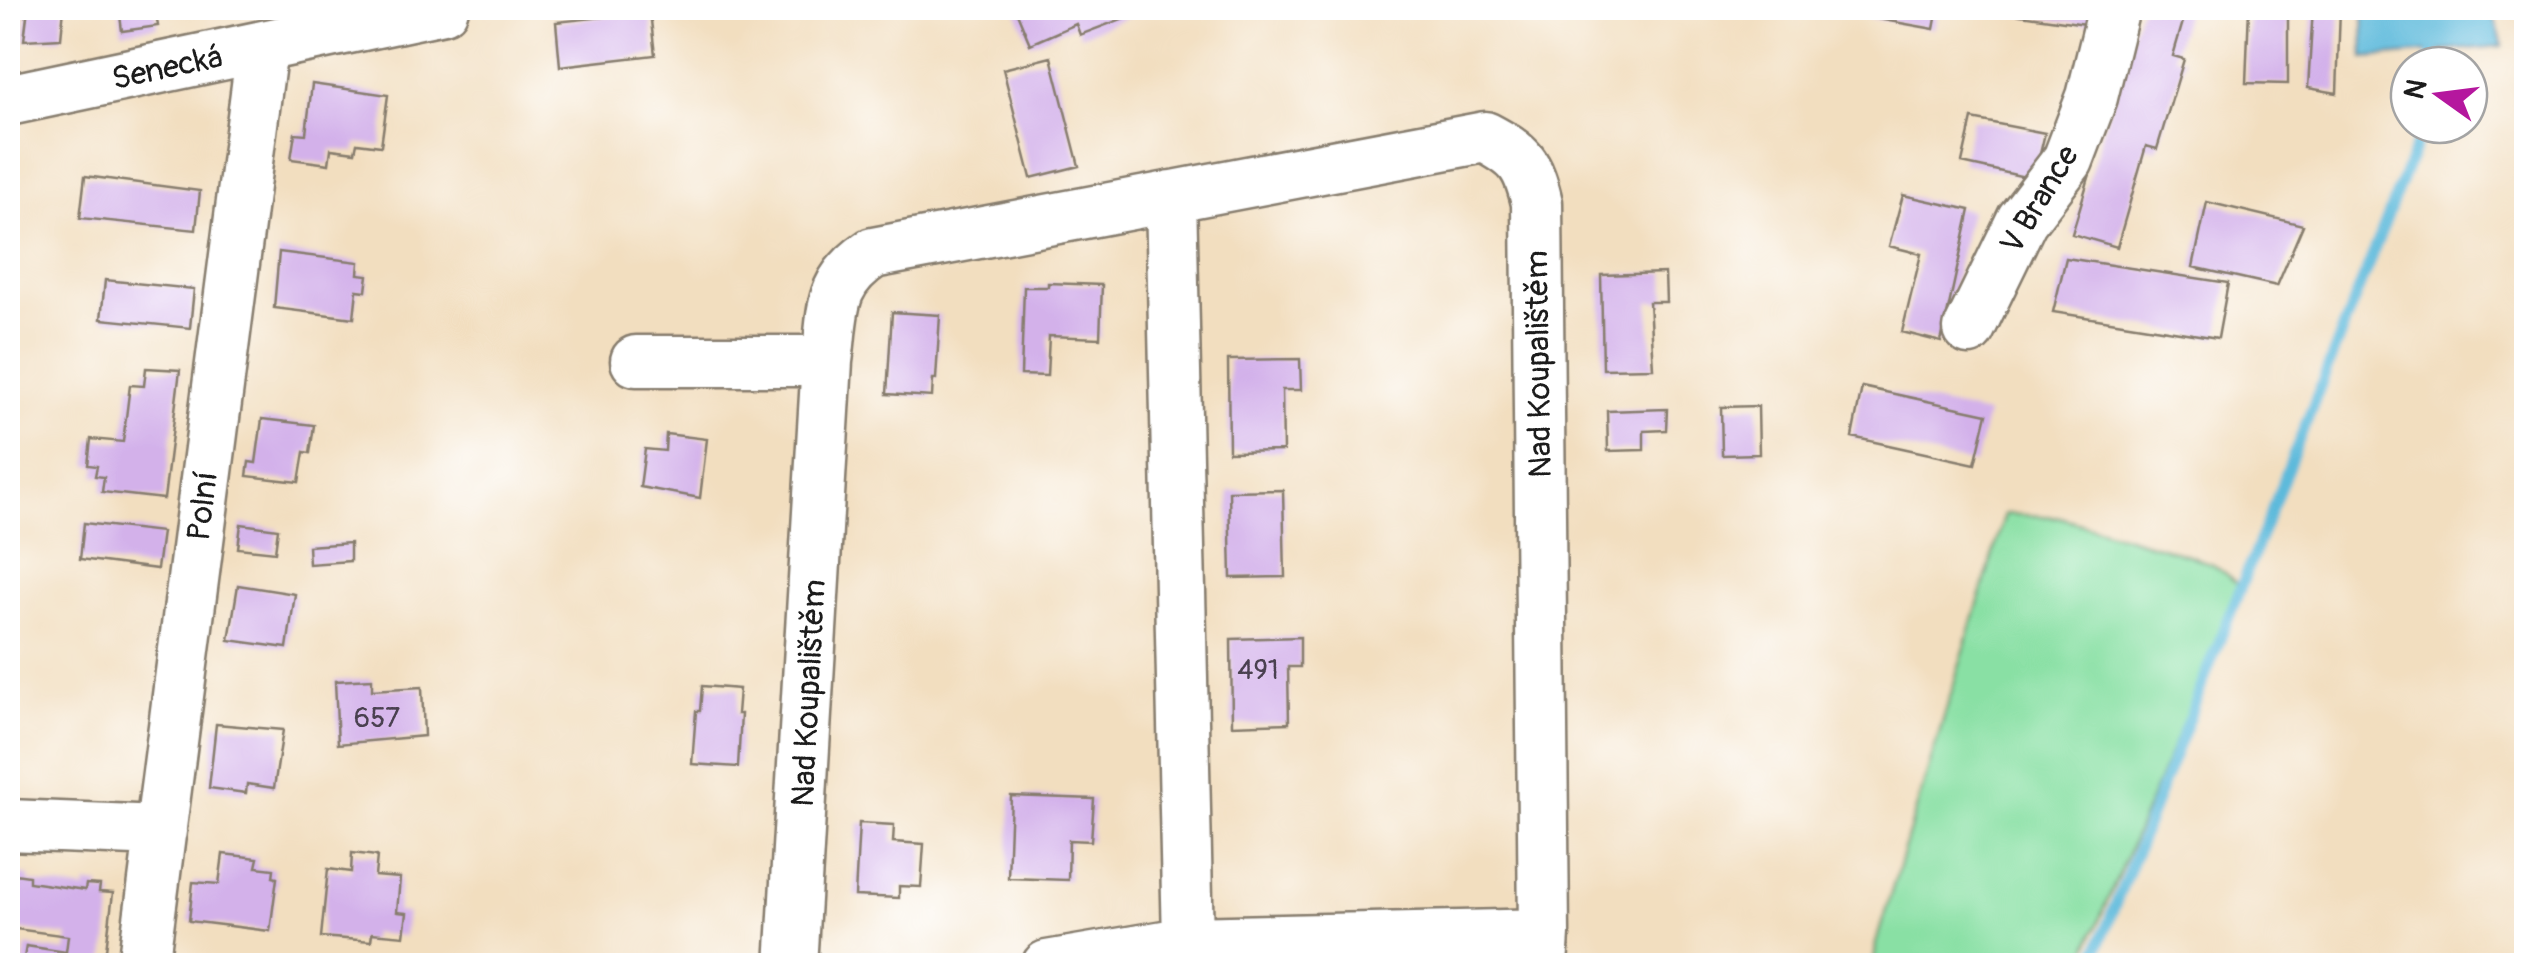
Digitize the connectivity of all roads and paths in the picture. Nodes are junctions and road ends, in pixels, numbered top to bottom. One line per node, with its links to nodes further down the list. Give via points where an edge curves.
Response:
1 (444, 8): 3 (street, Senecká)
2 (2114, 8): 6 (street, V Brance, via 2068,160 2022,220)
3 (262, 47): 4 (street, Senecká); 10 (street, Polní)
4 (8, 100)
5 (1171, 196): 7 (street, Nad Koupalištěm, via 873,253 849,268 836,292); 11 (street); 12 (street, Nad Koupalištěm, via 1485,137 1530,170 1536,203)
6 (1969, 330)
7 (828, 361): 8 (street); 14 (street, Nad Koupalištěm)
8 (636, 362)
9 (8, 825): 10 (street)
10 (160, 832): 13 (street, Polní)
11 (1188, 942): 12 (street, Nad Koupalištěm); 15 (street, Nad Koupalištěm)
12 (1543, 950)
13 (143, 966)
14 (791, 966)
15 (1047, 966)

